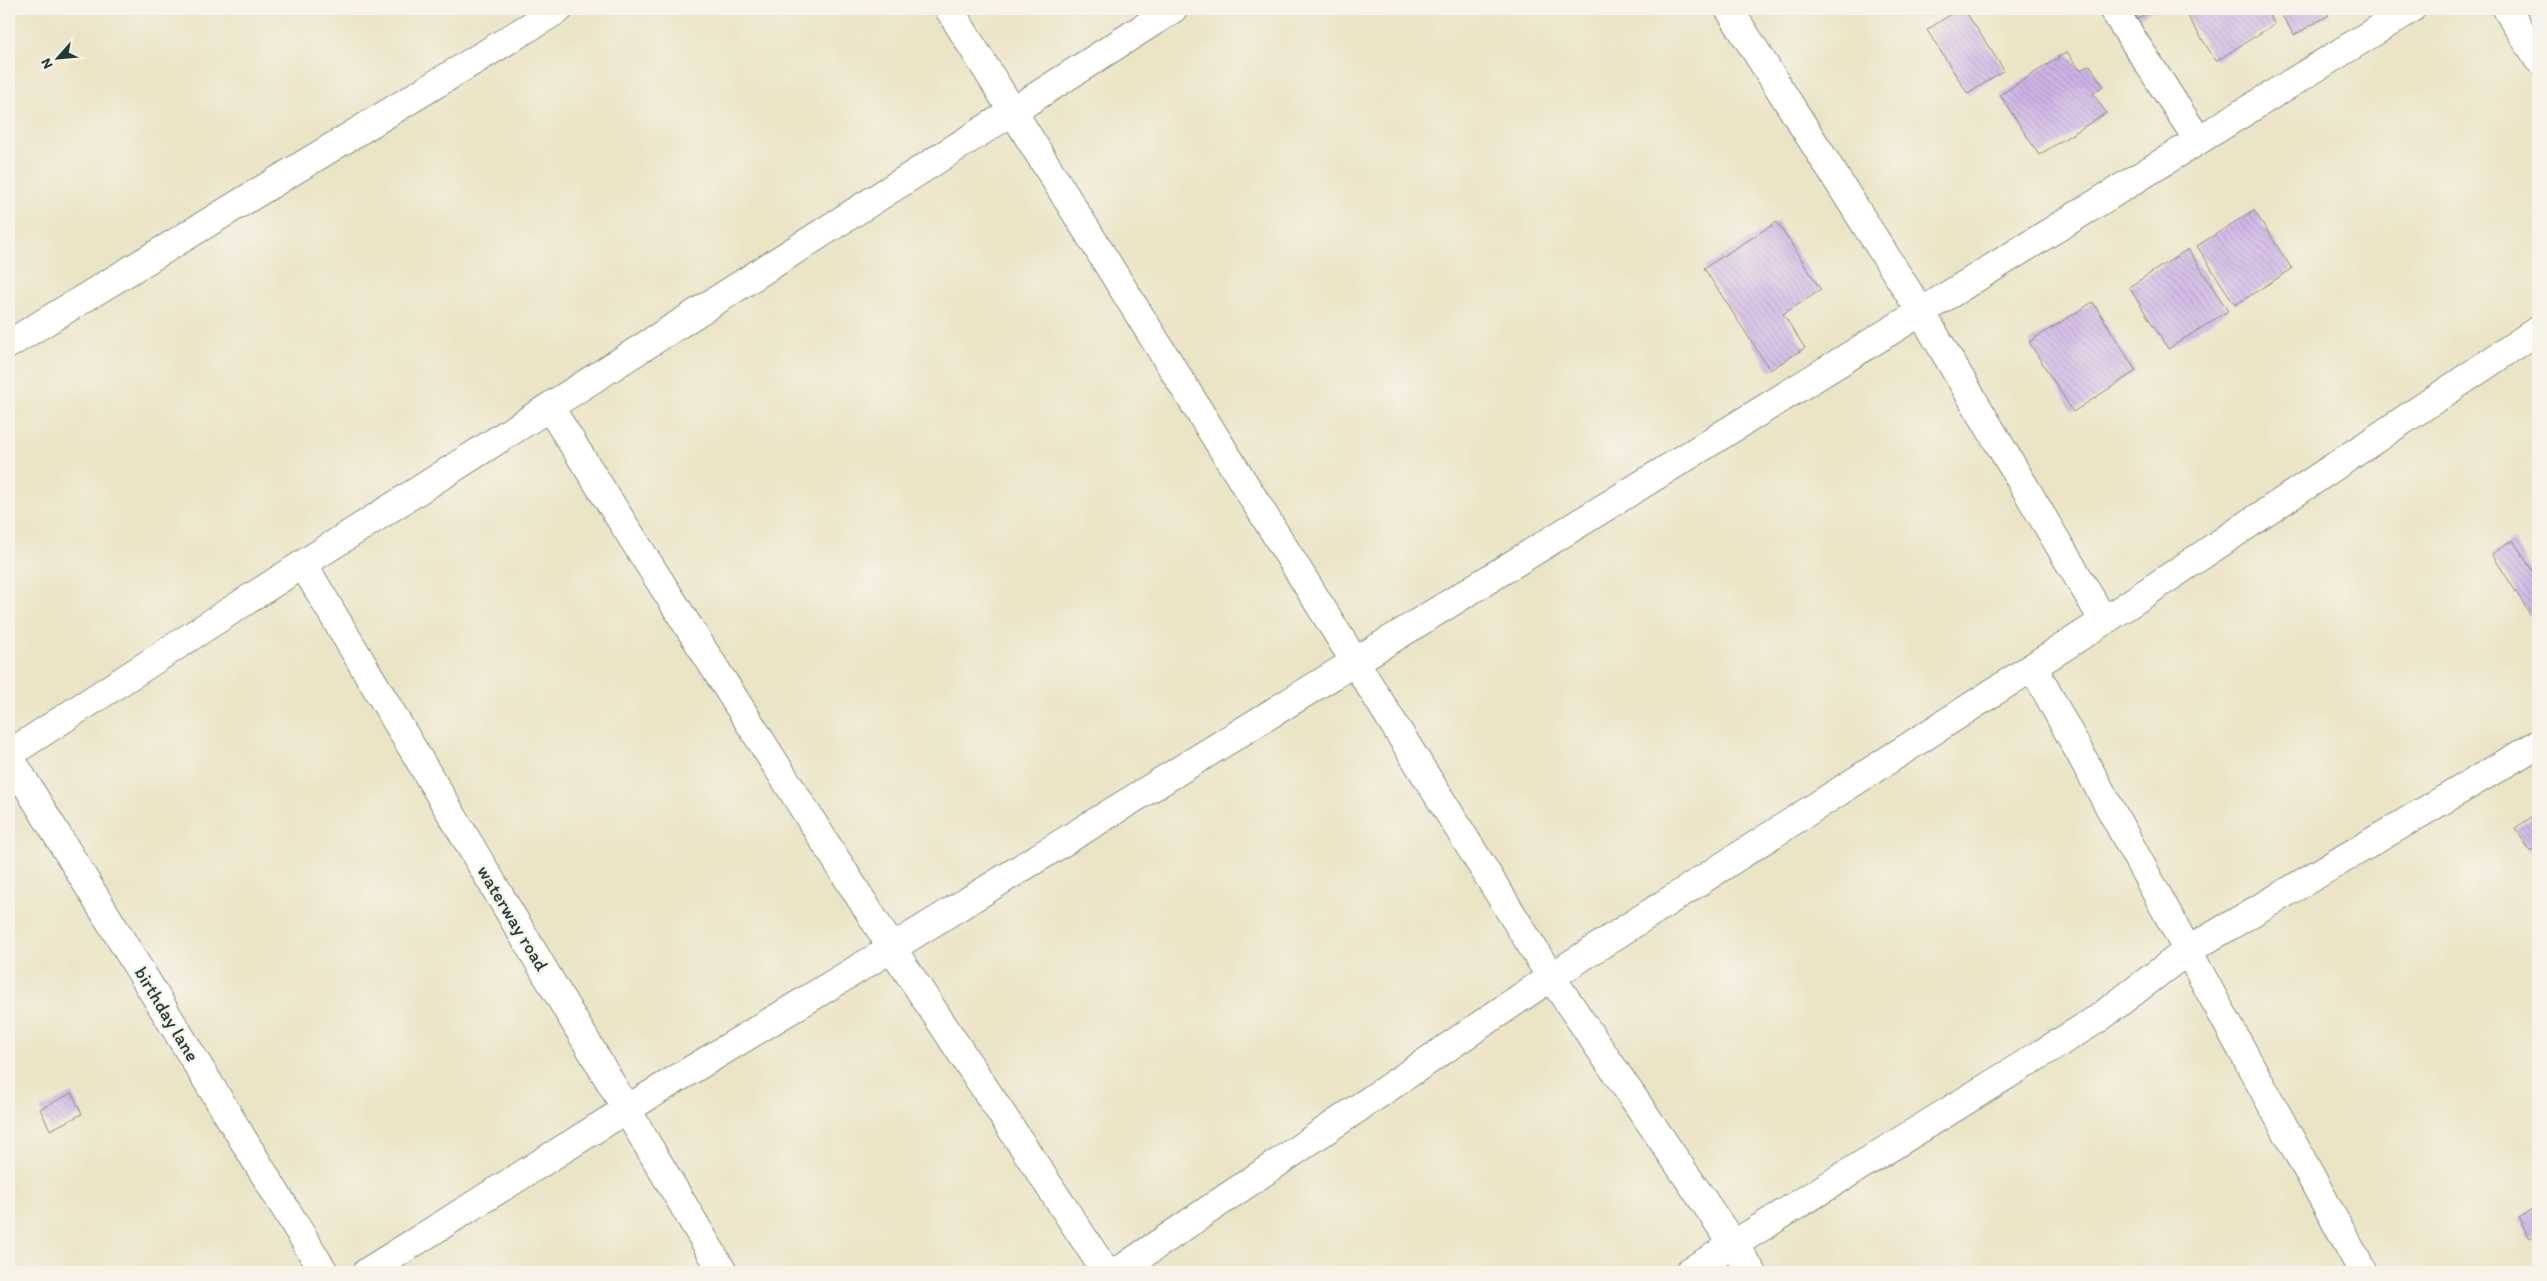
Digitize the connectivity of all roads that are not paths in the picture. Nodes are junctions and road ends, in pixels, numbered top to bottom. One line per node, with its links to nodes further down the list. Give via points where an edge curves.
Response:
1 (559, 9): 13 (street)
2 (949, 9): 9 (street)
3 (1173, 9): 9 (street)
4 (1729, 9): 11 (street)
5 (2113, 9): 10 (street)
6 (2411, 9): 10 (street)
7 (2507, 9): 8 (street)
8 (2538, 59)
9 (1012, 112): 14 (street); 17 (street)
10 (2198, 140): 11 (street)
11 (1921, 312): 16 (street); 17 (street)
12 (2538, 330): 16 (street)
13 (9, 344)
14 (550, 408): 15 (street); 21 (street)
15 (303, 564): 20 (street); 24 (street, waterway road)
16 (2104, 621): 18 (street)
17 (1355, 661): 21 (street); 23 (street)
18 (2033, 667): 22 (street); 23 (street)
19 (2538, 744): 22 (street)
20 (9, 755): 26 (street, birthday lane)
21 (892, 948): 24 (street); 29 (street)
22 (2187, 951): 25 (street, via 2099,1018); 33 (street)
23 (1551, 977): 25 (street); 30 (street)
24 (626, 1109): 27 (street); 28 (street, waterway road)
25 (1733, 1244): 31 (street); 32 (street)
26 (324, 1272)
27 (367, 1272)
28 (723, 1272)
29 (1106, 1272)
30 (1117, 1272)
31 (1689, 1272)
32 (1752, 1272)
33 (2362, 1272)

